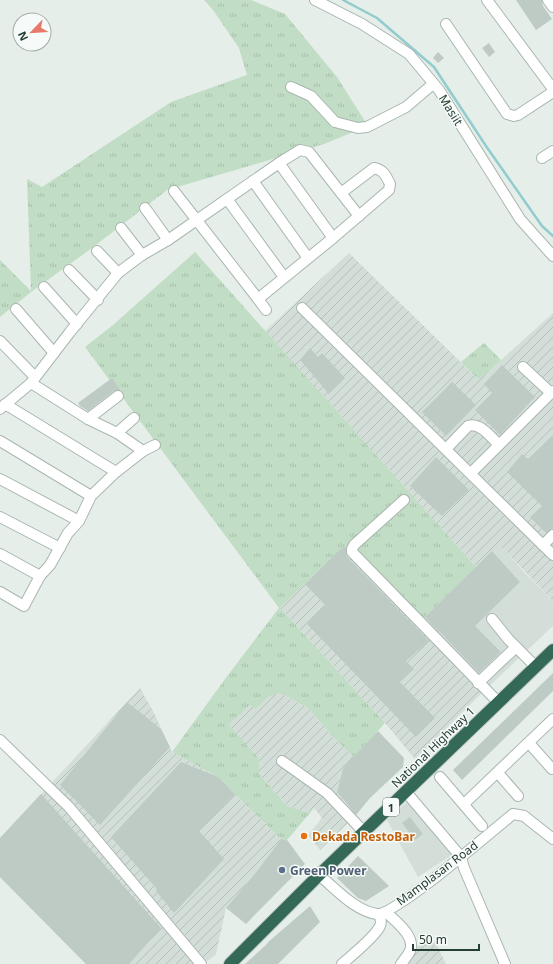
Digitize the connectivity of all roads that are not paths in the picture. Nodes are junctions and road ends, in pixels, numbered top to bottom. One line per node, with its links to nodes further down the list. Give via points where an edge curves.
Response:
1 (315, 0): 6 (street, Masiit, via 362,24 409,54)
2 (487, 0): 8 (street)
3 (548, 0): 4 (street)
4 (553, 7)
5 (446, 24): 8 (street, via 507,114 518,115)
6 (433, 84): 7 (street, via 406,107 367,127 358,128 335,122 311,96); 24 (street, Masiit, via 520,219)
7 (292, 87)
8 (553, 90)
9 (553, 152): 10 (street)
10 (542, 158)
11 (279, 163): 12 (street); 14 (street, via 300,150 309,152); 20 (street)
12 (253, 181): 15 (street); 25 (street)
13 (174, 191): 18 (street)
14 (341, 193): 17 (street); 17 (street, via 374,168 383,172 390,184 389,190)
15 (227, 199): 18 (street); 28 (street)
16 (145, 208): 21 (street)
17 (359, 216): 20 (street)
18 (197, 220): 21 (street); 30 (street)
19 (121, 228): 23 (street)
20 (333, 238): 25 (street)
21 (168, 240): 23 (street)
22 (97, 251): 27 (street)
23 (142, 255): 27 (street)
24 (553, 256)
25 (308, 258): 28 (street)
26 (69, 270): 31 (street)
27 (118, 273): 31 (street)
28 (284, 278): 30 (street)
29 (44, 287): 35 (street)
30 (258, 299): 34 (street)
31 (98, 300): 35 (street)
32 (302, 308): 49 (street)
33 (16, 309): 37 (street)
34 (266, 310)
35 (77, 324): 37 (street)
36 (0, 341): 39 (street)
37 (54, 352): 39 (street)
38 (523, 367): 40 (street)
39 (33, 380): 42 (street); 44 (street)
40 (552, 392): 48 (street)
41 (118, 396): 44 (street)
42 (3, 407): 51 (street)
43 (134, 418): 45 (street)
44 (88, 419): 45 (street)
45 (117, 433): 50 (street)
46 (0, 440): 54 (street)
47 (155, 445): 50 (street)
48 (499, 445): 49 (street, via 478,426 473,425 468,426); 52 (street)
49 (446, 448): 52 (street)
50 (143, 451): 51 (street)
51 (116, 472): 54 (street)
52 (471, 473): 59 (street)
53 (0, 479): 57 (street)
54 (91, 496): 57 (street)
55 (404, 500): 69 (street, via 354,546 352,552)
56 (0, 517): 60 (street)
57 (79, 521): 60 (street, via 68,533)
58 (553, 535): 59 (street)
59 (543, 545): 62 (street)
60 (60, 548): 63 (street)
61 (0, 554): 63 (street)
62 (553, 555)
63 (40, 576): 64 (street, via 24,606)
64 (0, 592)
65 (492, 619): 66 (street)
66 (516, 647): 68 (street); 69 (street)
67 (553, 650): 68 (highway, National Highway 1 / 1)
68 (536, 667): 70 (highway, National Highway 1 / 1)
69 (478, 683): 70 (street)
70 (498, 703): 78 (highway, National Highway 1 / 1)
71 (553, 719): 73 (street)
72 (0, 740): 87 (street, via 69,807)
73 (529, 743): 75 (street); 76 (street)
74 (282, 761): 82 (street, via 326,793)
75 (552, 769)
76 (498, 773): 79 (street); 80 (street)
77 (440, 777): 80 (street)
78 (406, 792): 82 (highway, National Highway 1 / 1); 84 (street)
79 (518, 796)
80 (464, 804): 81 (street)
81 (482, 826)
82 (364, 832): 85 (highway, National Highway 1 / 1)
83 (553, 839): 84 (street, Mamplasan Road, via 524,816 512,814)
84 (461, 857): 86 (street, Mamplasan Road); 91 (street)
85 (319, 875): 86 (street, via 361,908); 88 (highway, National Highway 1 / 1)
86 (383, 913): 89 (street, via 380,927); 90 (street, via 408,935 410,950)
87 (201, 964)
88 (230, 964)
89 (342, 964)
90 (401, 964)
91 (505, 964)

